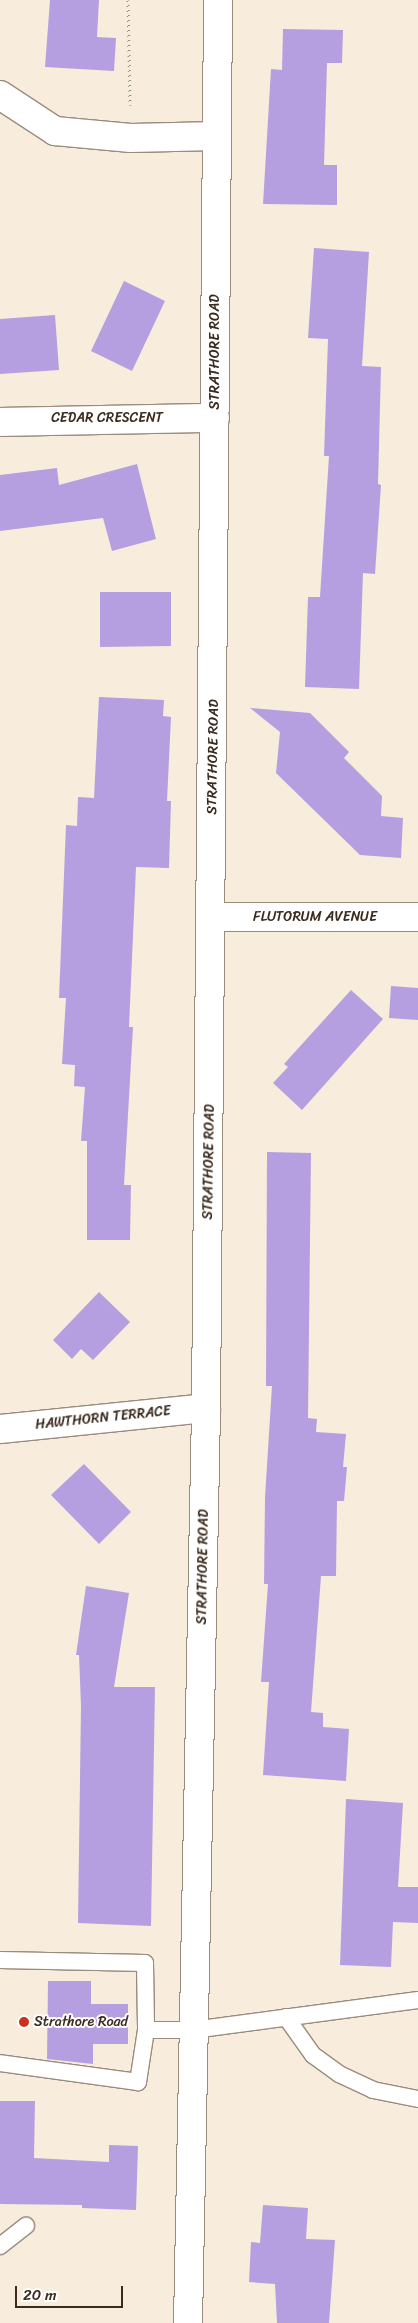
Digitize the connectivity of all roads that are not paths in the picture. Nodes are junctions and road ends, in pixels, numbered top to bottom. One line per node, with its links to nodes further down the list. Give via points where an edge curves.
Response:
1 (218, 0): 3 (street, STRATHORE ROAD)
2 (0, 96): 3 (street, via 55,131 131,138)
3 (217, 136): 4 (street, STRATHORE ROAD)
4 (215, 418): 5 (street, CEDAR CRESCENT); 6 (street, STRATHORE ROAD)
5 (0, 422)
6 (211, 917): 7 (street, FLUTORUM AVENUE); 8 (street, STRATHORE ROAD)
7 (418, 917)
8 (206, 1408): 9 (street, HAWTHORN TERRACE); 14 (street, STRATHORE ROAD)
9 (0, 1428)
10 (0, 1960): 13 (lane, via 146,1963)
11 (418, 2000): 12 (lane)
12 (286, 2017): 14 (lane); 16 (lane, via 313,2055 339,2074 373,2090)
13 (146, 2030): 14 (lane); 15 (lane, via 138,2082)
14 (193, 2030): 19 (street, STRATHORE ROAD)
15 (0, 2063)
16 (418, 2099)
17 (26, 2226): 18 (lane)
18 (0, 2246)
19 (188, 2323)

